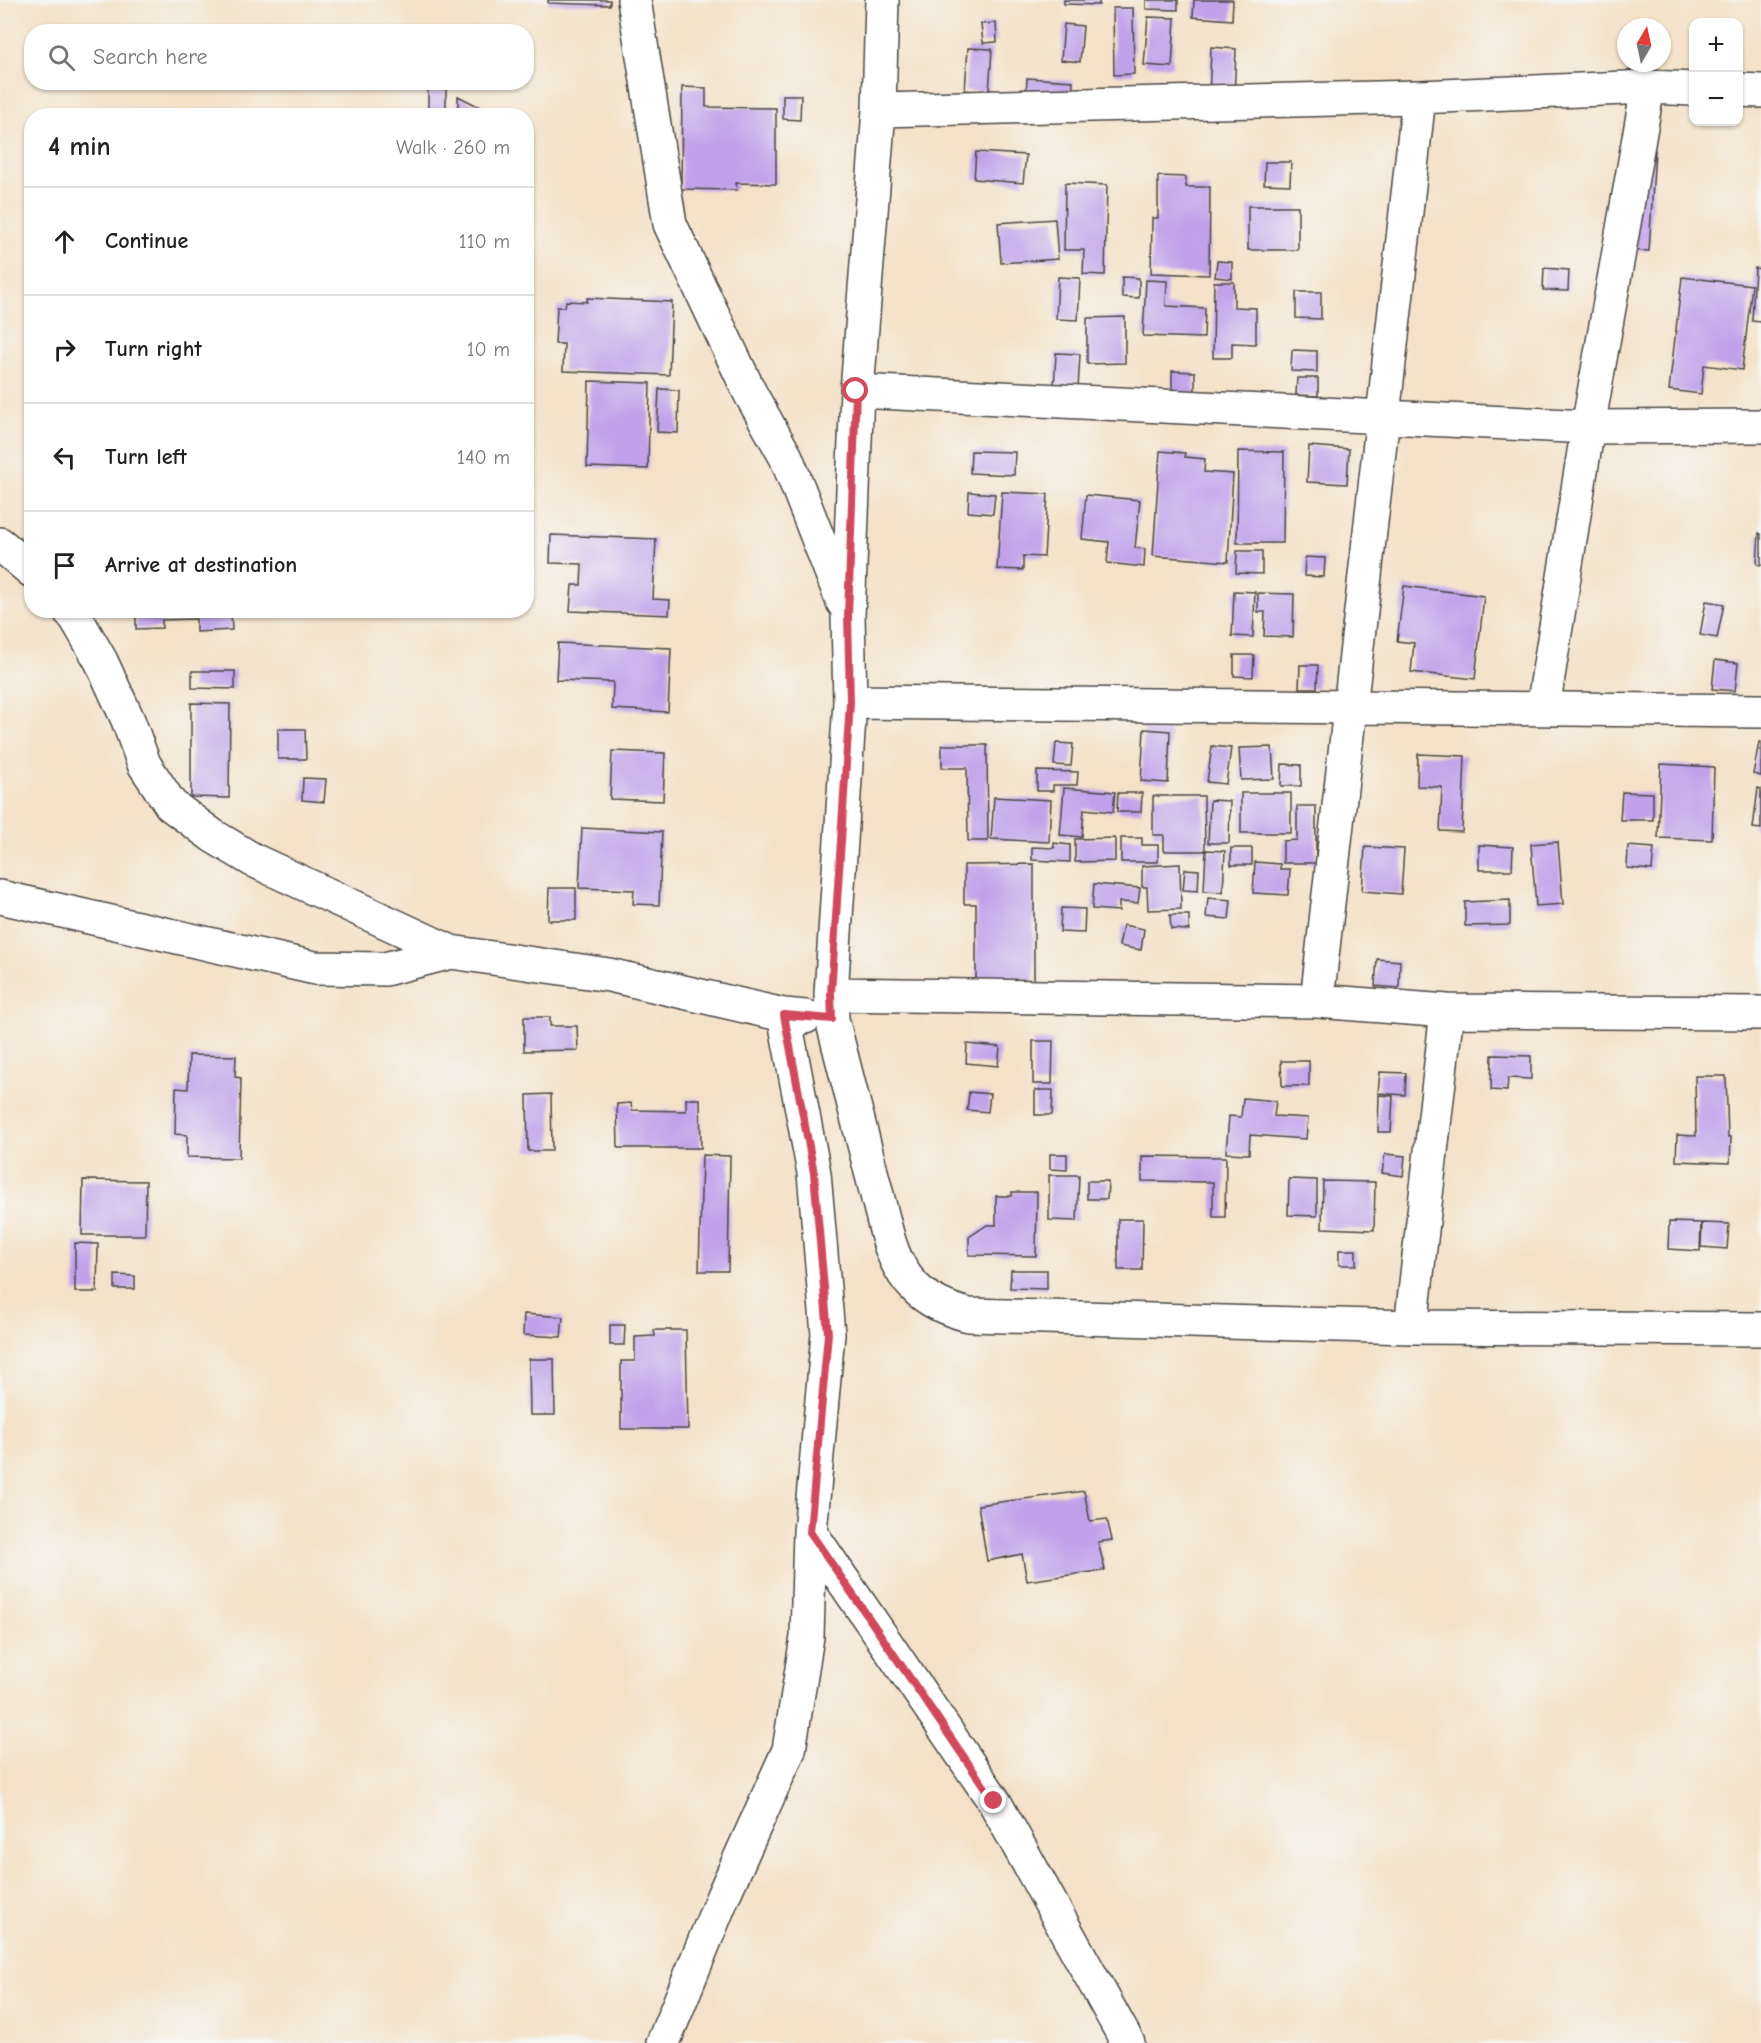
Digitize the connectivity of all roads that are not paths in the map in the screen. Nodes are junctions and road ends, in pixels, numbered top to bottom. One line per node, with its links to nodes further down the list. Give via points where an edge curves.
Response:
1 (634, 0): 15 (street, via 670,224 750,393 786,457)
2 (882, 0): 8 (street)
3 (1648, 87): 4 (street); 7 (street); 12 (street)
4 (1689, 88)
5 (1743, 90): 6 (street)
6 (1761, 91)
7 (1419, 96): 8 (street); 10 (street)
8 (879, 110): 9 (street)
9 (856, 391): 10 (street); 15 (street)
10 (1381, 417): 12 (street); 18 (street)
11 (1761, 426): 12 (street)
12 (1588, 427): 19 (street)
13 (0, 544): 14 (street)
14 (24, 564)
15 (848, 616): 17 (street)
16 (76, 618): 22 (street, via 128,720 144,764 171,805 253,860)
17 (850, 702): 18 (street); 24 (street)
18 (1352, 706): 19 (street); 23 (street)
19 (1543, 708): 20 (street)
20 (1761, 711)
21 (0, 897): 22 (street, via 315,968 385,969)
22 (451, 952): 27 (street, via 609,975)
23 (1317, 1001): 24 (street); 25 (street)
24 (832, 1006): 27 (street); 28 (street, via 892,1254 901,1272 931,1301 969,1315)
25 (1447, 1011): 26 (street); 28 (street)
26 (1761, 1013)
27 (784, 1015): 30 (street, via 814,1173 828,1334)
28 (1411, 1327): 29 (street)
29 (1761, 1329)
30 (810, 1532): 31 (street, via 807,1637 789,1750); 32 (street, via 994,1801)
31 (663, 2043)
32 (1128, 2043)

